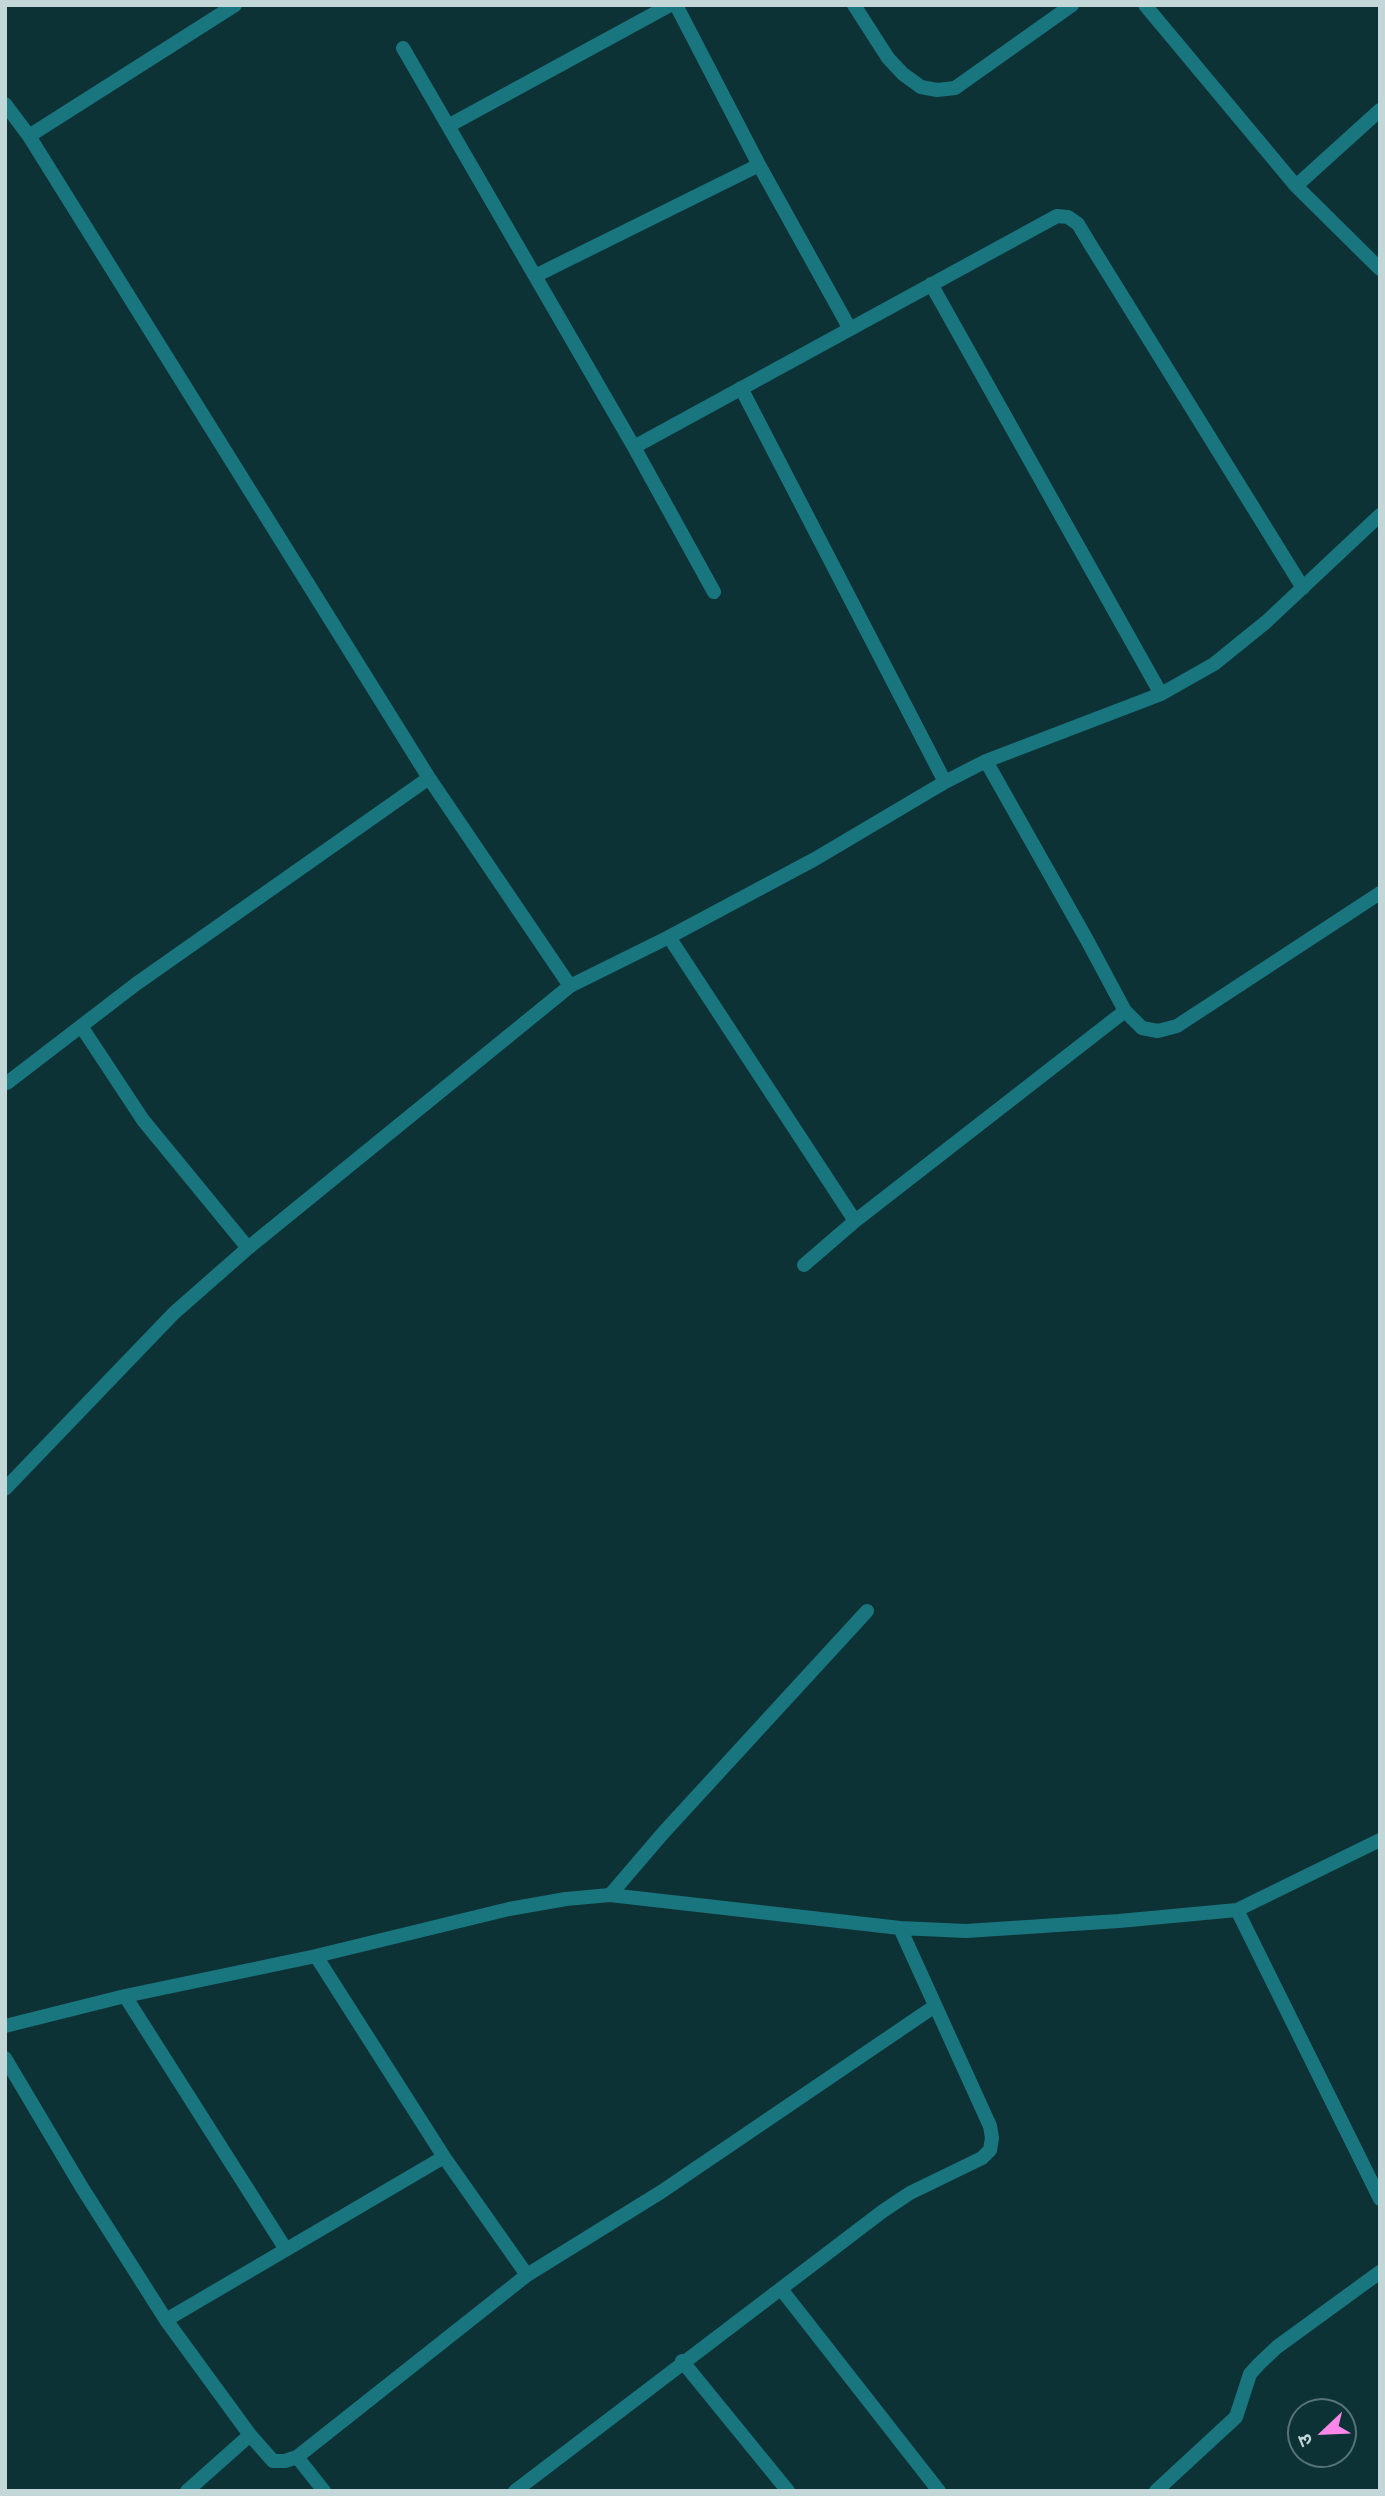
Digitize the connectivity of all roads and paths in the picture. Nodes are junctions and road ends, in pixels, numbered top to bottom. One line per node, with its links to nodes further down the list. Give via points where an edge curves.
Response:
1 (235, 5): 12 (street)
2 (670, 5): 11 (street)
3 (676, 5): 13 (street)
4 (854, 5): 6 (street, via 903,74 921,87 937,90 955,88)
5 (1145, 5): 14 (street)
6 (1069, 6)
7 (403, 48): 11 (street)
8 (5, 104): 10 (street)
9 (1380, 110): 14 (street)
10 (10, 121): 12 (street)
11 (448, 126): 16 (street)
12 (29, 136): 26 (street)
13 (759, 165): 16 (street); 18 (street)
14 (1296, 186): 15 (street)
15 (1380, 269)
16 (535, 276): 20 (street)
17 (931, 284): 18 (street); 22 (street, via 1057,216 1078,224); 24 (street)
18 (850, 329): 19 (street)
19 (741, 388): 20 (street); 27 (street)
20 (634, 447): 23 (street)
21 (1380, 515): 22 (street)
22 (1303, 588): 24 (street, via 1214,664)
23 (714, 592)
24 (1161, 694): 25 (street)
25 (986, 761): 27 (street); 31 (street)
26 (429, 778): 30 (street); 32 (street)
27 (945, 782): 29 (street)
28 (1380, 893): 31 (street, via 1177,1026 1157,1031 1142,1028)
29 (669, 937): 30 (street); 34 (street)
30 (570, 986): 35 (street)
31 (1125, 1012): 34 (street)
32 (81, 1026): 33 (street); 35 (street, via 143,1120)
33 (7, 1083)
34 (855, 1221): 36 (street)
35 (248, 1248): 37 (street, via 174,1313)
36 (804, 1265)
37 (5, 1489)
38 (867, 1611): 40 (street)
39 (1380, 1840): 41 (street)
40 (610, 1895): 42 (street); 43 (street, via 509,1909)
41 (1237, 1910): 42 (street, via 967,1931); 49 (street)
42 (900, 1928): 45 (street)
43 (316, 1956): 44 (street); 48 (street)
44 (125, 1996): 46 (street); 50 (street)
45 (935, 2006): 52 (street, via 661,2192); 53 (street, via 990,2126 990,2150 910,2193)
46 (5, 2026)
47 (5, 2058): 54 (street)
48 (444, 2157): 50 (street); 52 (street)
49 (1380, 2199)
50 (285, 2248): 54 (street)
51 (1380, 2272): 63 (street, via 1259,2364 1250,2374 1236,2417)
52 (527, 2275): 57 (street)
53 (781, 2289): 55 (street); 62 (street)
54 (166, 2320): 56 (street)
55 (682, 2361): 60 (street); 61 (street)
56 (250, 2435): 57 (street, via 274,2461); 58 (street)
57 (297, 2457): 59 (street)
58 (187, 2491)
59 (324, 2491)
60 (515, 2491)
61 (788, 2491)
62 (939, 2491)
63 (1156, 2491)

